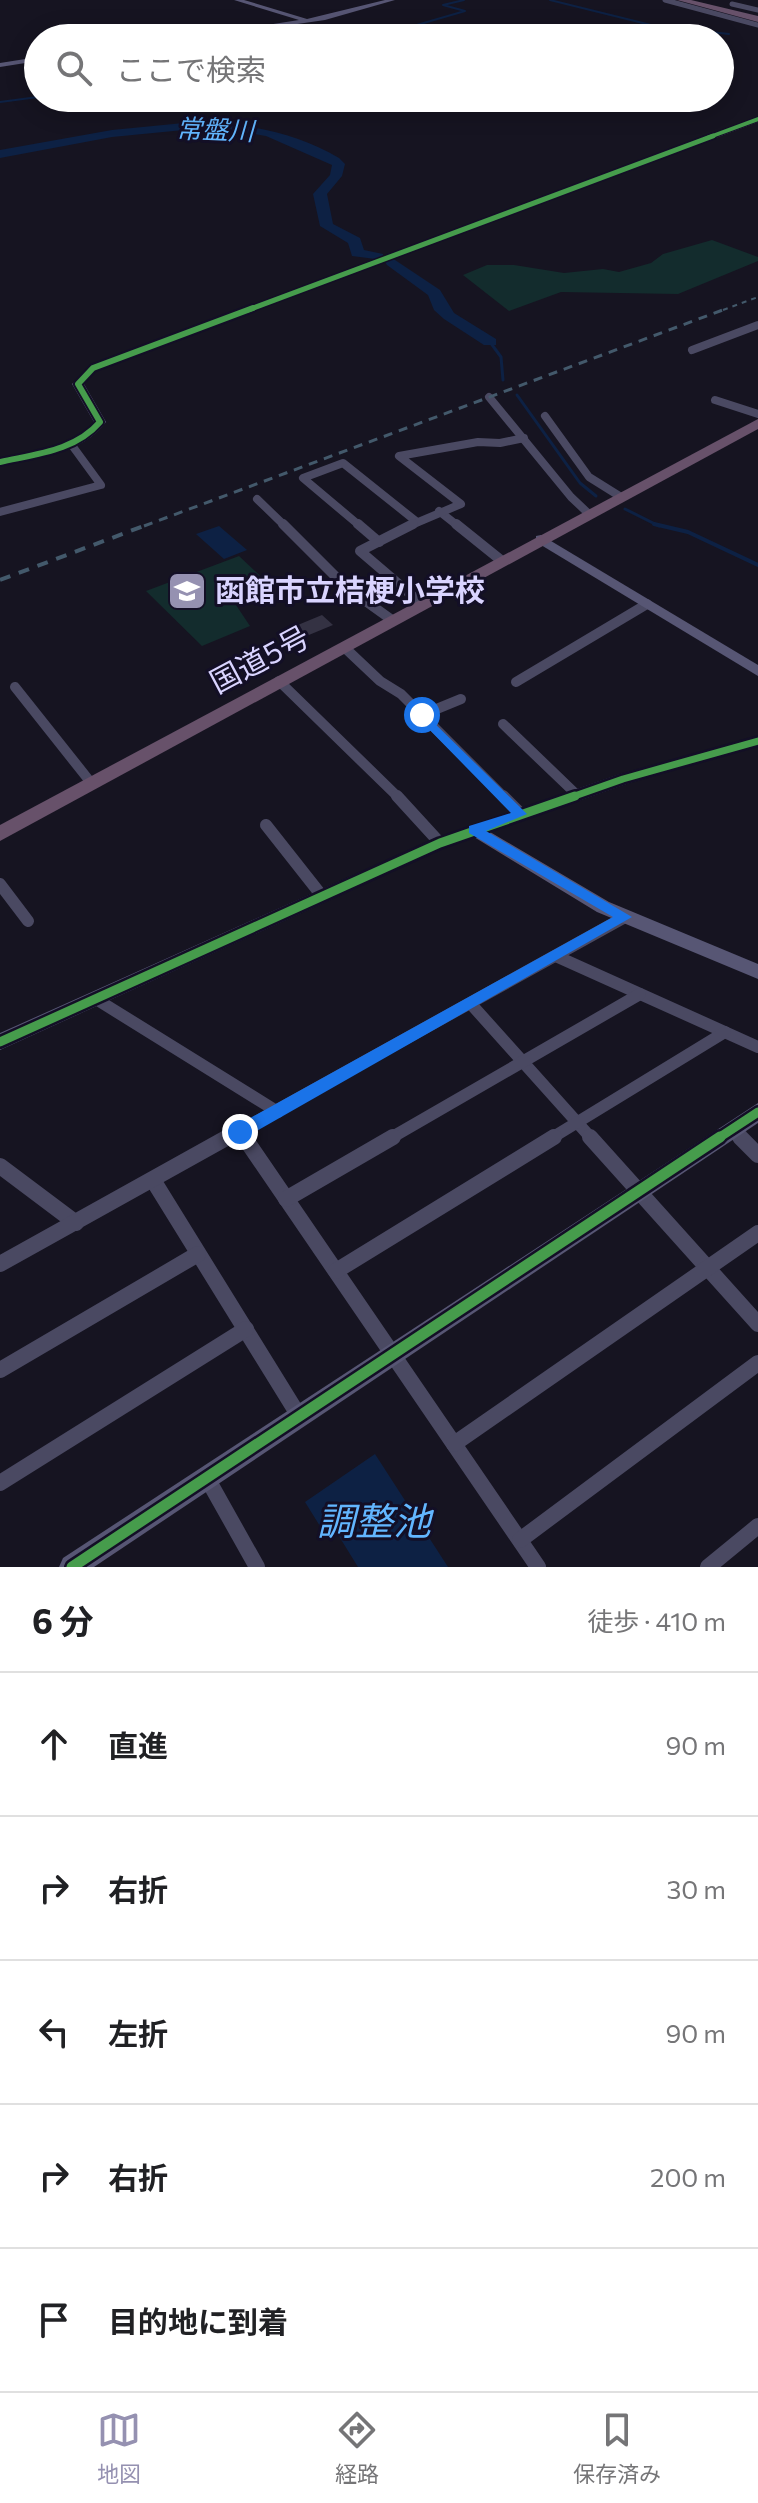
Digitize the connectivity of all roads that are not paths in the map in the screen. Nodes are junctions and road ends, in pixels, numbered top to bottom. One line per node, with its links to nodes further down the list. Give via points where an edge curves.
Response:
1 (237, 0): 8 (street)
2 (392, 0): 8 (street)
3 (665, 0): 10 (street)
4 (681, 0): 7 (highway)
5 (693, 0): 7 (highway)
6 (745, 0): 7 (street, via 732,4)
7 (758, 15)
8 (309, 21): 9 (street)
9 (287, 24)
10 (758, 25)
11 (24, 61): 12 (street)
12 (0, 65)
13 (758, 119): 21 (street, via 93,368 78,384 100,422 85,439)
14 (758, 325): 15 (street)
15 (692, 350)
16 (489, 397): 20 (street)
17 (715, 400): 19 (street)
18 (545, 416): 23 (street, via 589,477)
19 (757, 422): 23 (highway, 国道5号)
20 (524, 438): 25 (street, via 399,456 461,504); 27 (street)
21 (71, 444): 22 (street); 26 (street, via 101,485)
22 (0, 462)
23 (621, 497): 27 (highway, 国道5号)
24 (257, 499): 34 (street, via 346,587)
25 (439, 511): 28 (street); 31 (street)
26 (0, 512)
27 (589, 514): 29 (highway, 国道5号)
28 (417, 522): 30 (street); 30 (street, via 343,463 303,478)
29 (541, 539): 31 (highway, 国道5号); 33 (street)
30 (379, 542): 32 (street, via 360,551)
31 (502, 561): 32 (highway, 国道5号)
32 (422, 604): 34 (highway, 国道5号)
33 (647, 604): 36 (street); 38 (street)
34 (392, 620): 35 (highway, 国道5号)
35 (344, 647): 37 (highway, 国道5号); 41 (street)
36 (758, 671)
37 (279, 681): 44 (highway, 国道5号); 50 (street)
38 (516, 682)
39 (15, 687): 44 (street)
40 (461, 699): 41 (street)
41 (422, 715): 46 (street)
42 (503, 724): 45 (street)
43 (758, 741): 45 (street)
44 (92, 784): 49 (highway, 国道5号)
45 (577, 795): 46 (street)
46 (521, 814): 48 (street)
47 (266, 825): 52 (street)
48 (474, 830): 50 (street); 53 (street)
49 (0, 834)
50 (440, 843): 52 (street)
51 (0, 884): 54 (street)
52 (322, 896): 58 (street)
53 (625, 917): 55 (street); 56 (street)
54 (28, 921)
55 (558, 957): 57 (street); 59 (street)
56 (758, 972)
57 (640, 994): 60 (street); 63 (street)
58 (96, 999): 61 (street); 64 (street)
59 (471, 1004): 63 (street); 64 (street)
60 (725, 1032): 62 (street); 66 (street)
61 (0, 1042)
62 (758, 1047)
63 (522, 1064): 66 (street); 73 (street)
64 (278, 1112): 68 (street)
65 (758, 1112): 67 (street)
66 (576, 1124): 72 (street); 79 (street)
67 (732, 1130): 69 (street); 72 (street)
68 (240, 1132): 71 (street); 73 (street)
69 (758, 1155)
70 (0, 1166): 74 (street)
71 (153, 1180): 74 (street); 76 (street)
72 (637, 1192): 78 (street); 82 (street)
73 (286, 1199): 79 (street)
74 (76, 1223): 77 (street)
75 (758, 1233): 78 (street)
76 (198, 1254): 81 (street); 84 (street)
77 (0, 1264)
78 (708, 1269): 80 (street); 86 (street)
79 (336, 1271): 82 (street)
80 (758, 1324)
81 (246, 1329): 85 (street); 88 (street)
82 (393, 1354): 85 (street); 86 (street)
83 (758, 1363): 90 (street)
84 (0, 1370)
85 (299, 1416): 87 (street)
86 (454, 1444): 90 (street)
87 (207, 1478): 91 (street); 92 (street)
88 (0, 1483)
89 (758, 1526): 94 (street)
90 (520, 1540): 93 (street)
91 (72, 1567)
92 (257, 1567)
93 (538, 1567)
94 (708, 1567)

